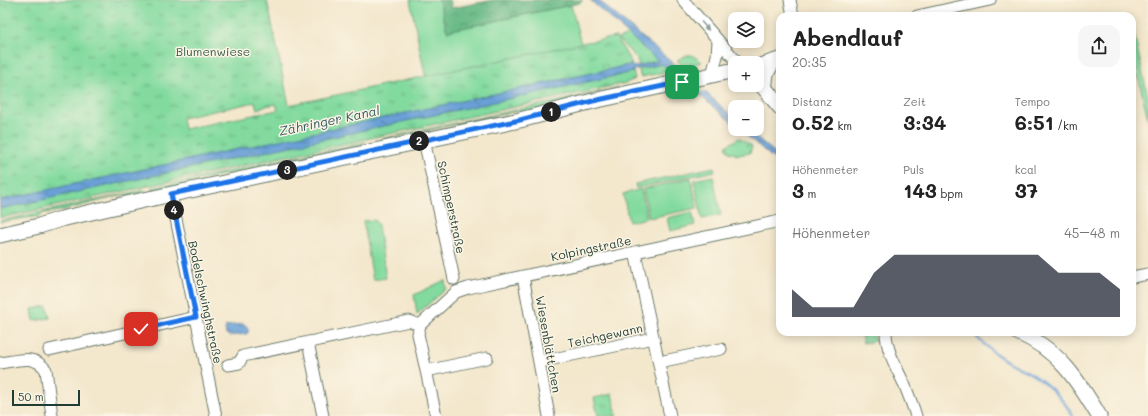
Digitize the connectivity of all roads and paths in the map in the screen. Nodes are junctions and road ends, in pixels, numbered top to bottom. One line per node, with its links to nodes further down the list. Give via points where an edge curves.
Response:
1 (683, 0): 6 (street, one-way to 6)
2 (790, 0): 5 (street)
3 (990, 0): 4 (street)
4 (940, 9)
5 (792, 12)
6 (718, 41): 7 (street); 12 (street)
7 (732, 56)
8 (776, 60): 10 (street)
9 (776, 62): 13 (street)
10 (764, 63)
11 (728, 72): 12 (main road)
12 (712, 75): 16 (main road)
13 (764, 81)
14 (764, 87): 15 (main road)
15 (776, 101)
16 (424, 140): 17 (main road); 26 (street, Schimperstraße)
17 (171, 194): 18 (main road); 27 (street, Bodelschwinghstraße)
18 (61, 219): 20 (main road, via 41,219); 21 (main road)
19 (776, 222): 22 (street, Kolpingstraße)
20 (0, 226)
21 (0, 235)
22 (635, 252): 24 (street, Kolpingstraße); 31 (street, Teichgewann)
23 (1148, 274): 25 (street)
24 (523, 276): 28 (street, Kolpingstraße, via 456,292); 36 (street, Wiesenblättchen)
25 (1136, 276)
26 (454, 279)
27 (196, 317): 34 (street); 42 (street, Bodelschwinghstraße)
28 (420, 325): 32 (street, via 409,321); 40 (street, via 418,334)
29 (886, 336): 47 (street)
30 (1028, 336): 48 (main road, via 1048,349 1068,370)
31 (653, 338): 36 (street, Teichgewann); 37 (street, Teichgewann)
32 (308, 342): 39 (street, Bodelschwinghstraße, via 243,356 239,363); 43 (street)
33 (721, 349): 37 (street)
34 (48, 350)
35 (487, 358): 40 (street)
36 (539, 362): 45 (street, Wiesenblättchen)
37 (658, 362): 46 (street, Teichgewann)
38 (0, 363): 41 (street, via 31,359 42,365 46,370)
39 (228, 365)
40 (426, 371): 44 (street)
41 (52, 416)
42 (216, 416)
43 (323, 416)
44 (436, 416)
45 (549, 416)
46 (670, 416)
47 (916, 416)
48 (1099, 416)

